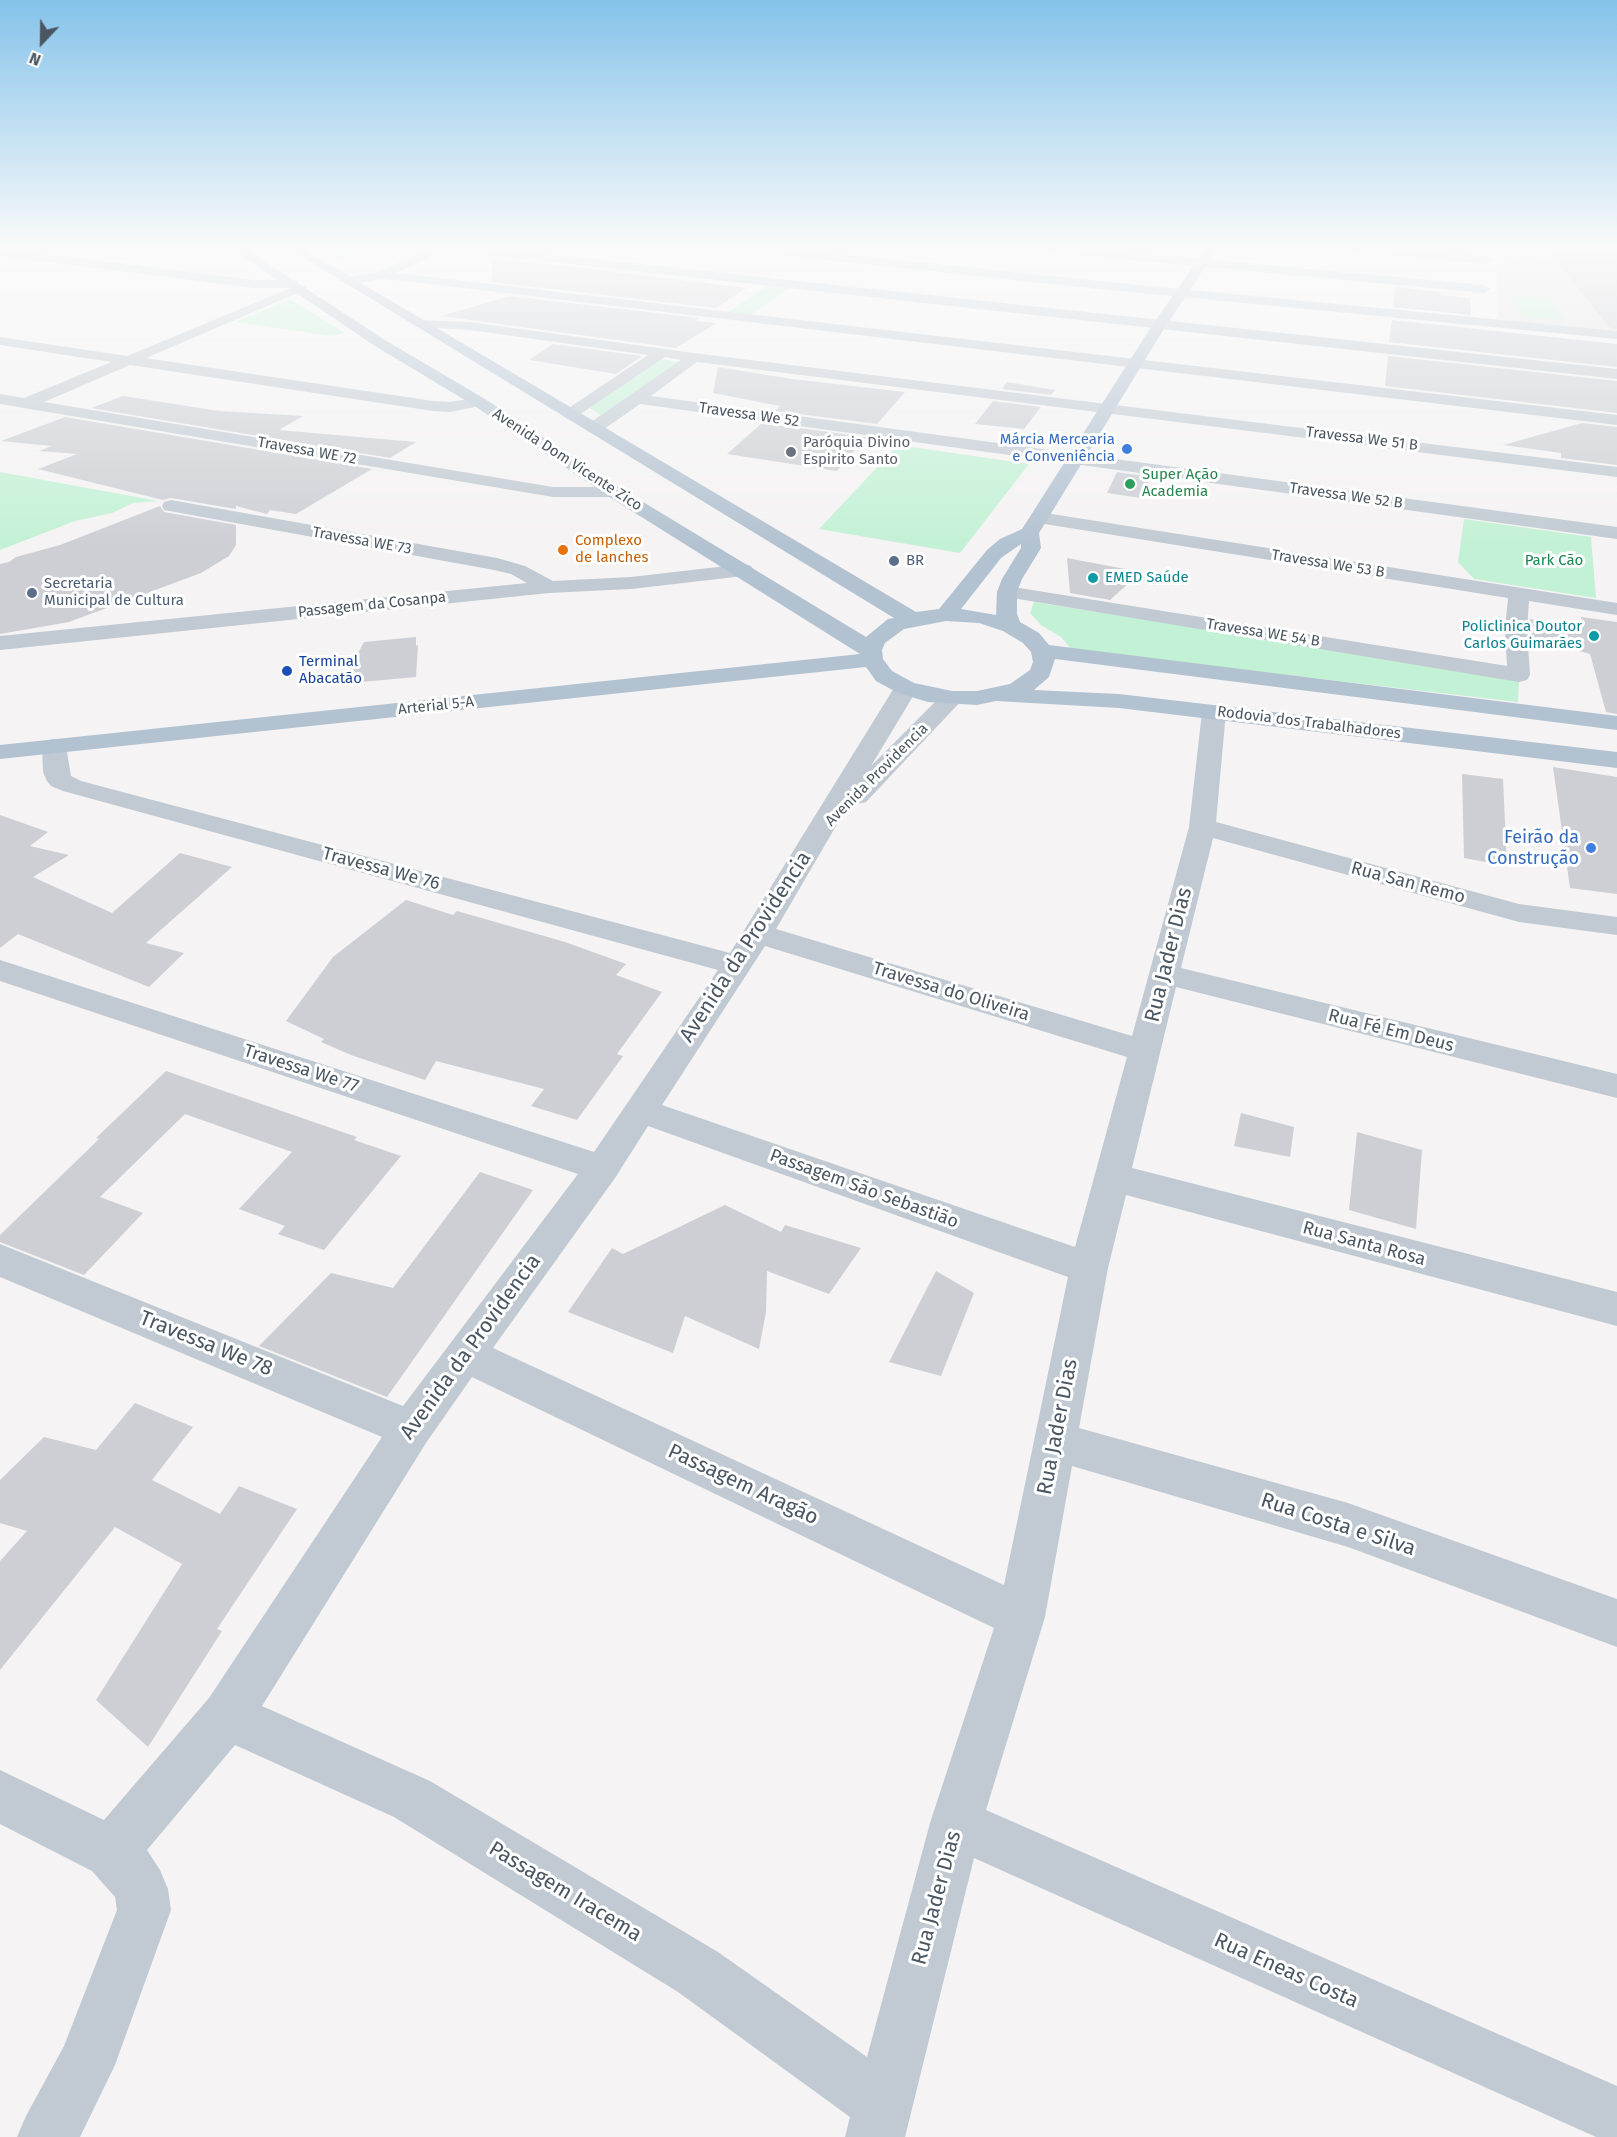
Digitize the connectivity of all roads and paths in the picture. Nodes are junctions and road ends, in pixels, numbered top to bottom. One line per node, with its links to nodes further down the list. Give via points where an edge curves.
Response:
1 (49, 348): 11 (street)
2 (156, 348): 11 (street)
3 (388, 348): 16 (main road, Avenida Dom Vicente Zico)
4 (460, 348): 20 (main road)
5 (632, 348): 9 (street, Travessa We 51 B)
6 (1004, 348): 12 (street)
7 (1145, 348): 12 (main road)
8 (1377, 348): 13 (street)
9 (663, 352): 10 (street, Travessa We 51 B); 20 (street)
10 (694, 357): 15 (street); 18 (street, Travessa We 51 B)
11 (130, 359): 16 (street, via 433,406); 17 (street)
12 (1135, 363): 18 (main road); 21 (street)
13 (1617, 374)
14 (0, 399): 17 (street, Travessa WE 72)
15 (637, 399): 22 (street); 23 (street, Travessa We 52)
16 (479, 402): 25 (main road, Avenida Dom Vicente Zico)
17 (25, 403): 19 (street); 25 (street, Travessa WE 72, via 554,492)
18 (1107, 408): 23 (main road); 24 (street, Travessa We 51 B)
19 (0, 414)
20 (570, 414): 22 (main road)
21 (1617, 420)
22 (594, 428): 35 (main road)
23 (1076, 459): 27 (main road); 28 (street, Travessa We 52 B)
24 (1617, 472)
25 (614, 492): 29 (main road, Avenida Dom Vicente Zico)
26 (171, 506): 30 (street, Travessa WE 73, via 497,564 518,570)
27 (1034, 526): 31 (main road, via 1031,548); 32 (street, Travessa We 53 B); 34 (main road, via 994,554)
28 (1617, 533)
29 (744, 570): 30 (street, Passagem da Cosanpa, via 631,583); 39 (main road, Avenida Dom Vicente Zico)
30 (549, 587): 37 (street, Passagem da Cosanpa)
31 (1007, 592): 32 (street, Travessa WE 54 B, via 1519,675); 36 (main road, via 1006,614)
32 (1519, 594): 33 (street, Travessa We 53 B)
33 (1617, 609)
34 (946, 615): 35 (main road); 36 (main road, via 980,617)
35 (912, 619): 39 (main road, via 884,632 875,640)
36 (1011, 626): 38 (main road, via 1031,638)
37 (0, 643)
38 (1042, 651): 41 (main road, via 1041,672 1018,689); 44 (main road)
39 (871, 655): 40 (main road, Avenida Dom Vicente Zico, via 884,676); 45 (main road, Arterial 5-A)
40 (906, 688): 42 (main road); 49 (street, Avenida Providencia)
41 (1000, 695): 42 (main road); 43 (main road, Rodovia dos Trabalhadores, via 1119,701)
42 (952, 698): 49 (street, Avenida Providencia)
43 (1214, 712): 47 (main road, Rodovia dos Trabalhadores); 48 (street, Rua Jader Dias)
44 (1617, 723)
45 (54, 746): 46 (main road, Arterial 5-A); 51 (street, Travessa We 76, via 60,781 72,786)
46 (0, 752)
47 (1617, 760)
48 (1202, 827): 50 (street, Rua San Remo, via 1519,913); 53 (street, Rua Jader Dias)
49 (819, 833): 51 (street, Avenida da Providencia)
50 (1617, 926)
51 (747, 949): 54 (street, Travessa do Oliveira); 56 (street, Avenida da Providencia)
52 (0, 970): 57 (street, Travessa We 77)
53 (1165, 974): 54 (street, Rua Jader Dias); 55 (street, Rua Fé Em Deus)
54 (1144, 1051): 58 (street, Rua Jader Dias)
55 (1617, 1086)
56 (639, 1110): 57 (street, Avenida da Providencia); 60 (street, Passagem São Sebastião)
57 (602, 1168): 62 (street, Avenida da Providencia)
58 (1112, 1177): 60 (street, Rua Jader Dias); 61 (street, Rua Santa Rosa)
59 (0, 1260): 63 (street, Travessa We 78)
60 (1089, 1268): 64 (street, Rua Jader Dias)
61 (1617, 1309)
62 (464, 1354): 63 (street, Avenida da Providencia); 65 (street, Passagem Aragão)
63 (411, 1429): 67 (street, Avenida da Providencia)
64 (1055, 1441): 65 (street, Rua Jader Dias); 66 (street, Rua Costa e Silva, via 1348,1526)
65 (1021, 1617): 69 (street, Rua Jader Dias)
66 (1617, 1623)
67 (227, 1716): 70 (street, Avenida da Providencia); 72 (street, Passagem Iracema, via 412,1799 698,1972)
68 (0, 1796): 70 (street)
69 (956, 1823): 71 (street, Rua Eneas Costa); 72 (street, Rua Jader Dias)
70 (111, 1851): 73 (street, via 141,1889 144,1910 86,2065)
71 (1617, 2116)
72 (879, 2121)
73 (47, 2137)

